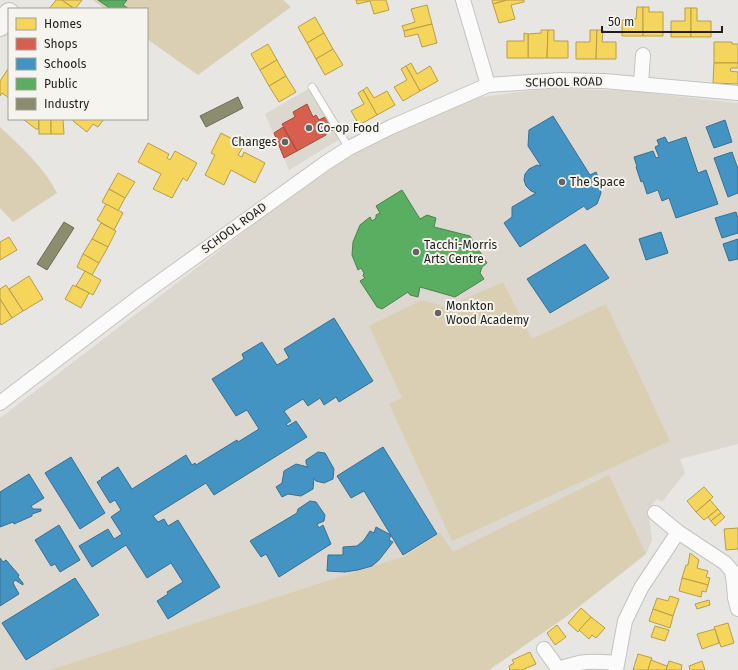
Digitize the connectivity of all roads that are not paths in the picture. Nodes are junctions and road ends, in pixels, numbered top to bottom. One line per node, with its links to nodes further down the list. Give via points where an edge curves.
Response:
1 (19, 0): 3 (street)
2 (463, 0): 8 (street)
3 (13, 8)
4 (8, 15): 5 (street)
5 (0, 27)
6 (643, 55): 7 (street)
7 (640, 84): 8 (street, SCHOOL ROAD, via 562,80); 10 (street, SCHOOL ROAD)
8 (488, 86): 11 (street, SCHOOL ROAD, via 424,112)
9 (312, 87): 11 (lane)
10 (738, 93)
11 (349, 148): 12 (street, SCHOOL ROAD, via 139,297)
12 (0, 403)
13 (655, 513): 14 (street)
14 (678, 532): 15 (street, via 725,563 732,571); 17 (street, via 641,588 625,620)
15 (738, 609)
16 (544, 649): 18 (street)
17 (616, 667): 18 (street, via 593,661 578,662)
18 (559, 669)

